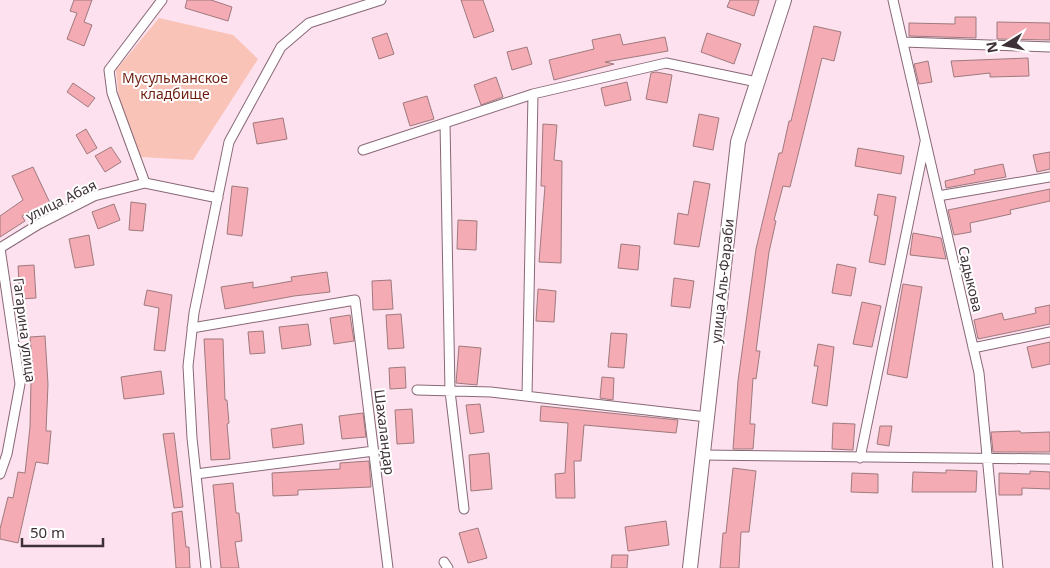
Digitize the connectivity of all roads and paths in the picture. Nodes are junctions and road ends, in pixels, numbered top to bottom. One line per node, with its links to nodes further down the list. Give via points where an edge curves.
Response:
1 (162, 0): 13 (street, via 109,70 112,93)
2 (381, 0): 15 (street, via 309,23 281,46 229,142)
3 (784, 0): 7 (main road, улица Аль-Фараби)
4 (893, 0): 5 (street, Садыкова)
5 (903, 42): 6 (street); 10 (street, Садыкова)
6 (1050, 47)
7 (757, 82): 8 (street, via 666,63); 23 (main road, улица Аль-Фараби, via 738,142)
8 (533, 94): 9 (street); 22 (street)
9 (445, 123): 11 (street); 21 (street)
10 (926, 139): 14 (street, Садыкова); 26 (street)
11 (363, 150)
12 (1050, 177): 14 (street)
13 (145, 183): 15 (street, улица Абая); 16 (street, улица Абая, via 94,196)
14 (938, 196): 19 (street, Садыкова)
15 (218, 198): 17 (street)
16 (0, 248): 29 (street, Гагарина улица, via 20,384)
17 (192, 328): 24 (street, Шахаландар, via 355,300); 30 (street, via 188,366)
18 (1050, 332): 19 (street)
19 (973, 348): 28 (street, Садыкова, via 979,373)
20 (417, 390): 21 (street)
21 (450, 391): 22 (street); 31 (street)
22 (526, 396): 23 (street)
23 (707, 417): 25 (main road, улица Аль-Фараби)
24 (374, 450): 30 (street); 33 (street, Шахаландар)
25 (702, 455): 26 (street); 34 (main road, улица Аль-Фараби)
26 (860, 458): 28 (street)
27 (1050, 459): 28 (street)
28 (988, 460): 35 (street, Садыкова)
29 (0, 474)
30 (196, 474): 32 (street)
31 (464, 509)
32 (206, 568)
33 (388, 568)
34 (690, 568)
35 (998, 568)

